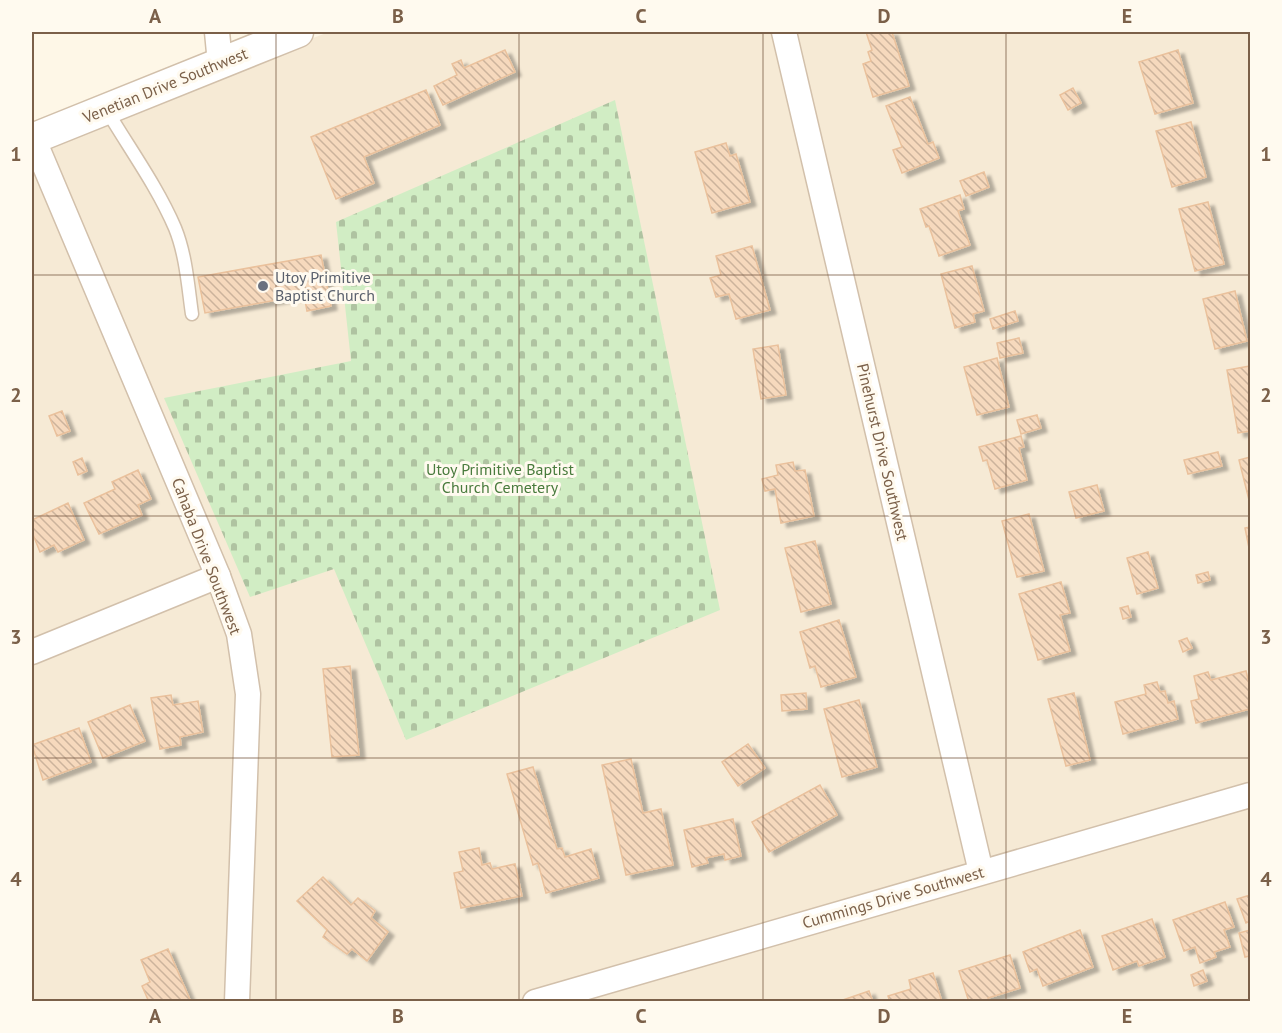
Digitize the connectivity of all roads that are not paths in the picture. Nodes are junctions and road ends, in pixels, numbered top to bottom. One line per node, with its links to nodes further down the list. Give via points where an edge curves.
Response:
1 (217, 32): 4 (street)
2 (298, 32): 4 (street, Venetian Drive Southwest)
3 (784, 32): 11 (street, Pinehurst Drive Southwest)
4 (220, 63): 5 (street, Venetian Drive Southwest)
5 (106, 109): 6 (street, Venetian Drive Southwest); 7 (lane, via 176,230)
6 (32, 139): 8 (street, Cahaba Drive Southwest)
7 (192, 314)
8 (218, 576): 9 (street); 12 (street, Cahaba Drive Southwest, via 238,634 248,694)
9 (32, 652)
10 (1251, 795): 11 (street, Cummings Drive Southwest)
11 (981, 872): 13 (street, Cummings Drive Southwest)
12 (237, 1002)
13 (535, 1002)

